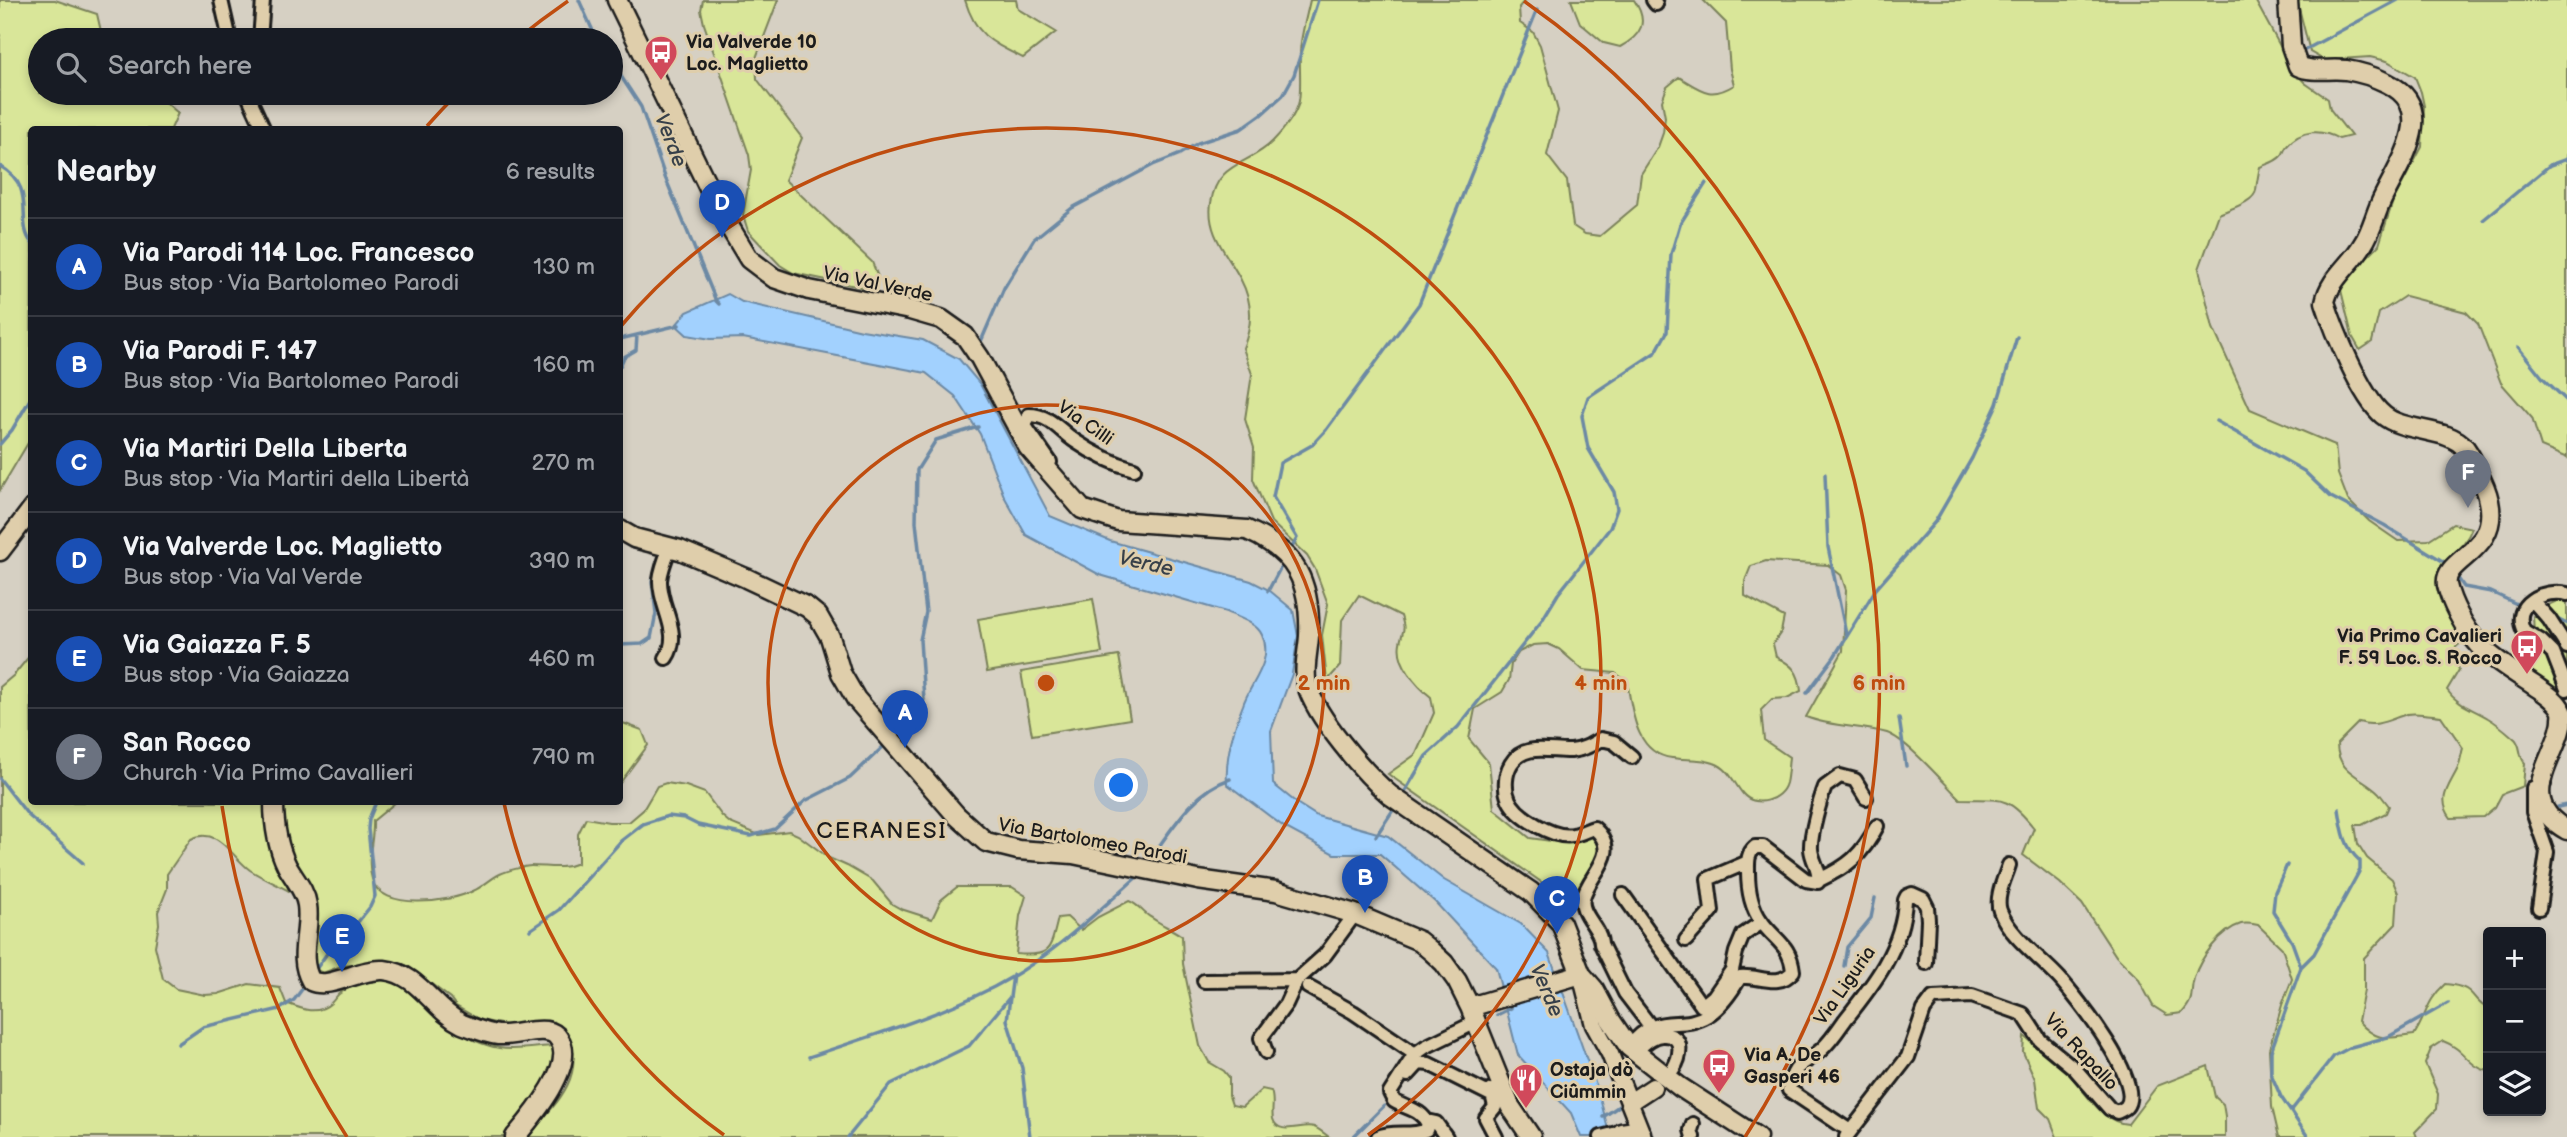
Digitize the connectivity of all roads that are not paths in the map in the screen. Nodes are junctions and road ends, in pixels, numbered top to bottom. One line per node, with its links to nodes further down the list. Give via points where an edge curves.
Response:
1 (221, 0): 5 (street)
2 (263, 0): 6 (street)
3 (617, 0): 10 (main road, Via Val Verde, via 719,211 749,259 774,278 809,290 941,319 965,337 1028,447)
4 (2288, 0): 20 (main road, via 2291,46 2298,66 2373,77 2404,95 2413,111 2407,149 2370,230 2329,286 2325,302 2371,403 2396,423 2464,445 2489,500 2490,520 2478,547 2448,572 2458,612 2477,643)
5 (227, 28)
6 (261, 28)
7 (253, 105): 8 (street)
8 (262, 126)
9 (1134, 469): 10 (street, Via Cilli, via 1111,463 1041,415 1029,415 1026,426)
10 (1073, 498): 36 (main road, Via Val Verde, via 1082,509 1118,521 1239,528 1261,536 1288,558 1306,588 1307,684 1315,703 1372,780 1548,908 1568,936)
11 (28, 514): 14 (main road)
12 (623, 532): 13 (main road, Via Bartolomeo Parodi)
13 (670, 547): 18 (street, via 660,581 672,631); 32 (main road, Via Bartolomeo Parodi, via 792,599 818,616 856,699 956,815 986,842 1276,891)
14 (0, 551)
15 (2567, 594): 16 (street, via 2549,593)
16 (2532, 600): 17 (street); 19 (street, via 2521,613 2522,627 2553,653)
17 (2567, 647)
18 (666, 658)
19 (2567, 689)
20 (2565, 705): 22 (main road, via 2563,735)
21 (1632, 757): 40 (street, via 1614,741 1601,739 1571,751 1527,751 1512,762 1505,781 1509,800 1522,816 1549,832 1572,835 1594,828 1601,834 1605,847 1602,864 1583,898 1583,907 1625,993)
22 (2544, 785): 26 (main road, via 2548,815); 31 (street, via 2531,793 2546,847 2536,880)
23 (1866, 798): 29 (street, via 1856,780 1840,776 1825,787 1810,846)
24 (274, 805): 51 (main road, via 277,838 307,906 305,966 312,981 323,985 368,970 404,975 460,1023 499,1035 543,1030 557,1036 564,1051 561,1067 543,1103)
25 (1877, 825): 29 (street, via 1866,847 1844,869)
26 (2567, 830)
27 (1748, 862): 29 (street, via 1751,850 1763,847 1811,883); 33 (street, via 1750,897); 34 (street, via 1708,879 1712,911)
28 (2009, 865): 50 (street, Via Rapallo, via 2000,911 2023,946 2063,982 2108,1043 2126,1076 2126,1107 2117,1112 2110,1109 2075,1069 2040,1040 2023,1014 1972,996 1951,996 1933,998 1908,1057)
29 (1819, 880)
30 (1623, 895): 33 (street, via 1702,1006 1732,970 1744,935)
31 (2539, 908)
32 (1355, 914): 38 (street); 39 (main road, Via Bartolomeo Parodi, via 1419,941 1452,973)
33 (1762, 922): 40 (street, via 1791,956 1793,971 1788,978 1776,982 1740,977 1708,1015)
34 (1686, 940)
35 (1926, 963): 50 (street, Via Liguria, via 1927,907 1923,899 1907,895 1899,933 1868,992 1822,1050 1797,1065 1788,1090)
36 (1576, 976): 39 (main road); 41 (main road, via 1594,989); 49 (street, via 1610,1054)
37 (1203, 981): 38 (street)
38 (1302, 983): 42 (street, via 1261,1038); 43 (street)
39 (1477, 1011): 43 (street); 46 (main road, Via Bartolomeo Parodi)
40 (1651, 1027): 41 (street)
41 (1632, 1049): 44 (street, via 1653,1038 1672,1037 1681,1053); 57 (main road)
42 (1266, 1052)
43 (1415, 1054): 45 (street)
44 (1673, 1069)
45 (1397, 1081): 46 (street, via 1402,1082 1422,1063); 48 (street, via 1391,1098)
46 (1495, 1087): 54 (street, via 1495,1107 1486,1118); 55 (main road, Via Bartolomeo Parodi)
47 (1653, 1087): 49 (street)
48 (1427, 1121): 52 (street, via 1422,1133); 53 (street, via 1436,1123)
49 (1633, 1125): 56 (street)
50 (1848, 1134)
51 (515, 1137)
52 (1378, 1137)
53 (1446, 1137)
54 (1496, 1137)
55 (1531, 1137)
56 (1601, 1137)
57 (1757, 1137)

